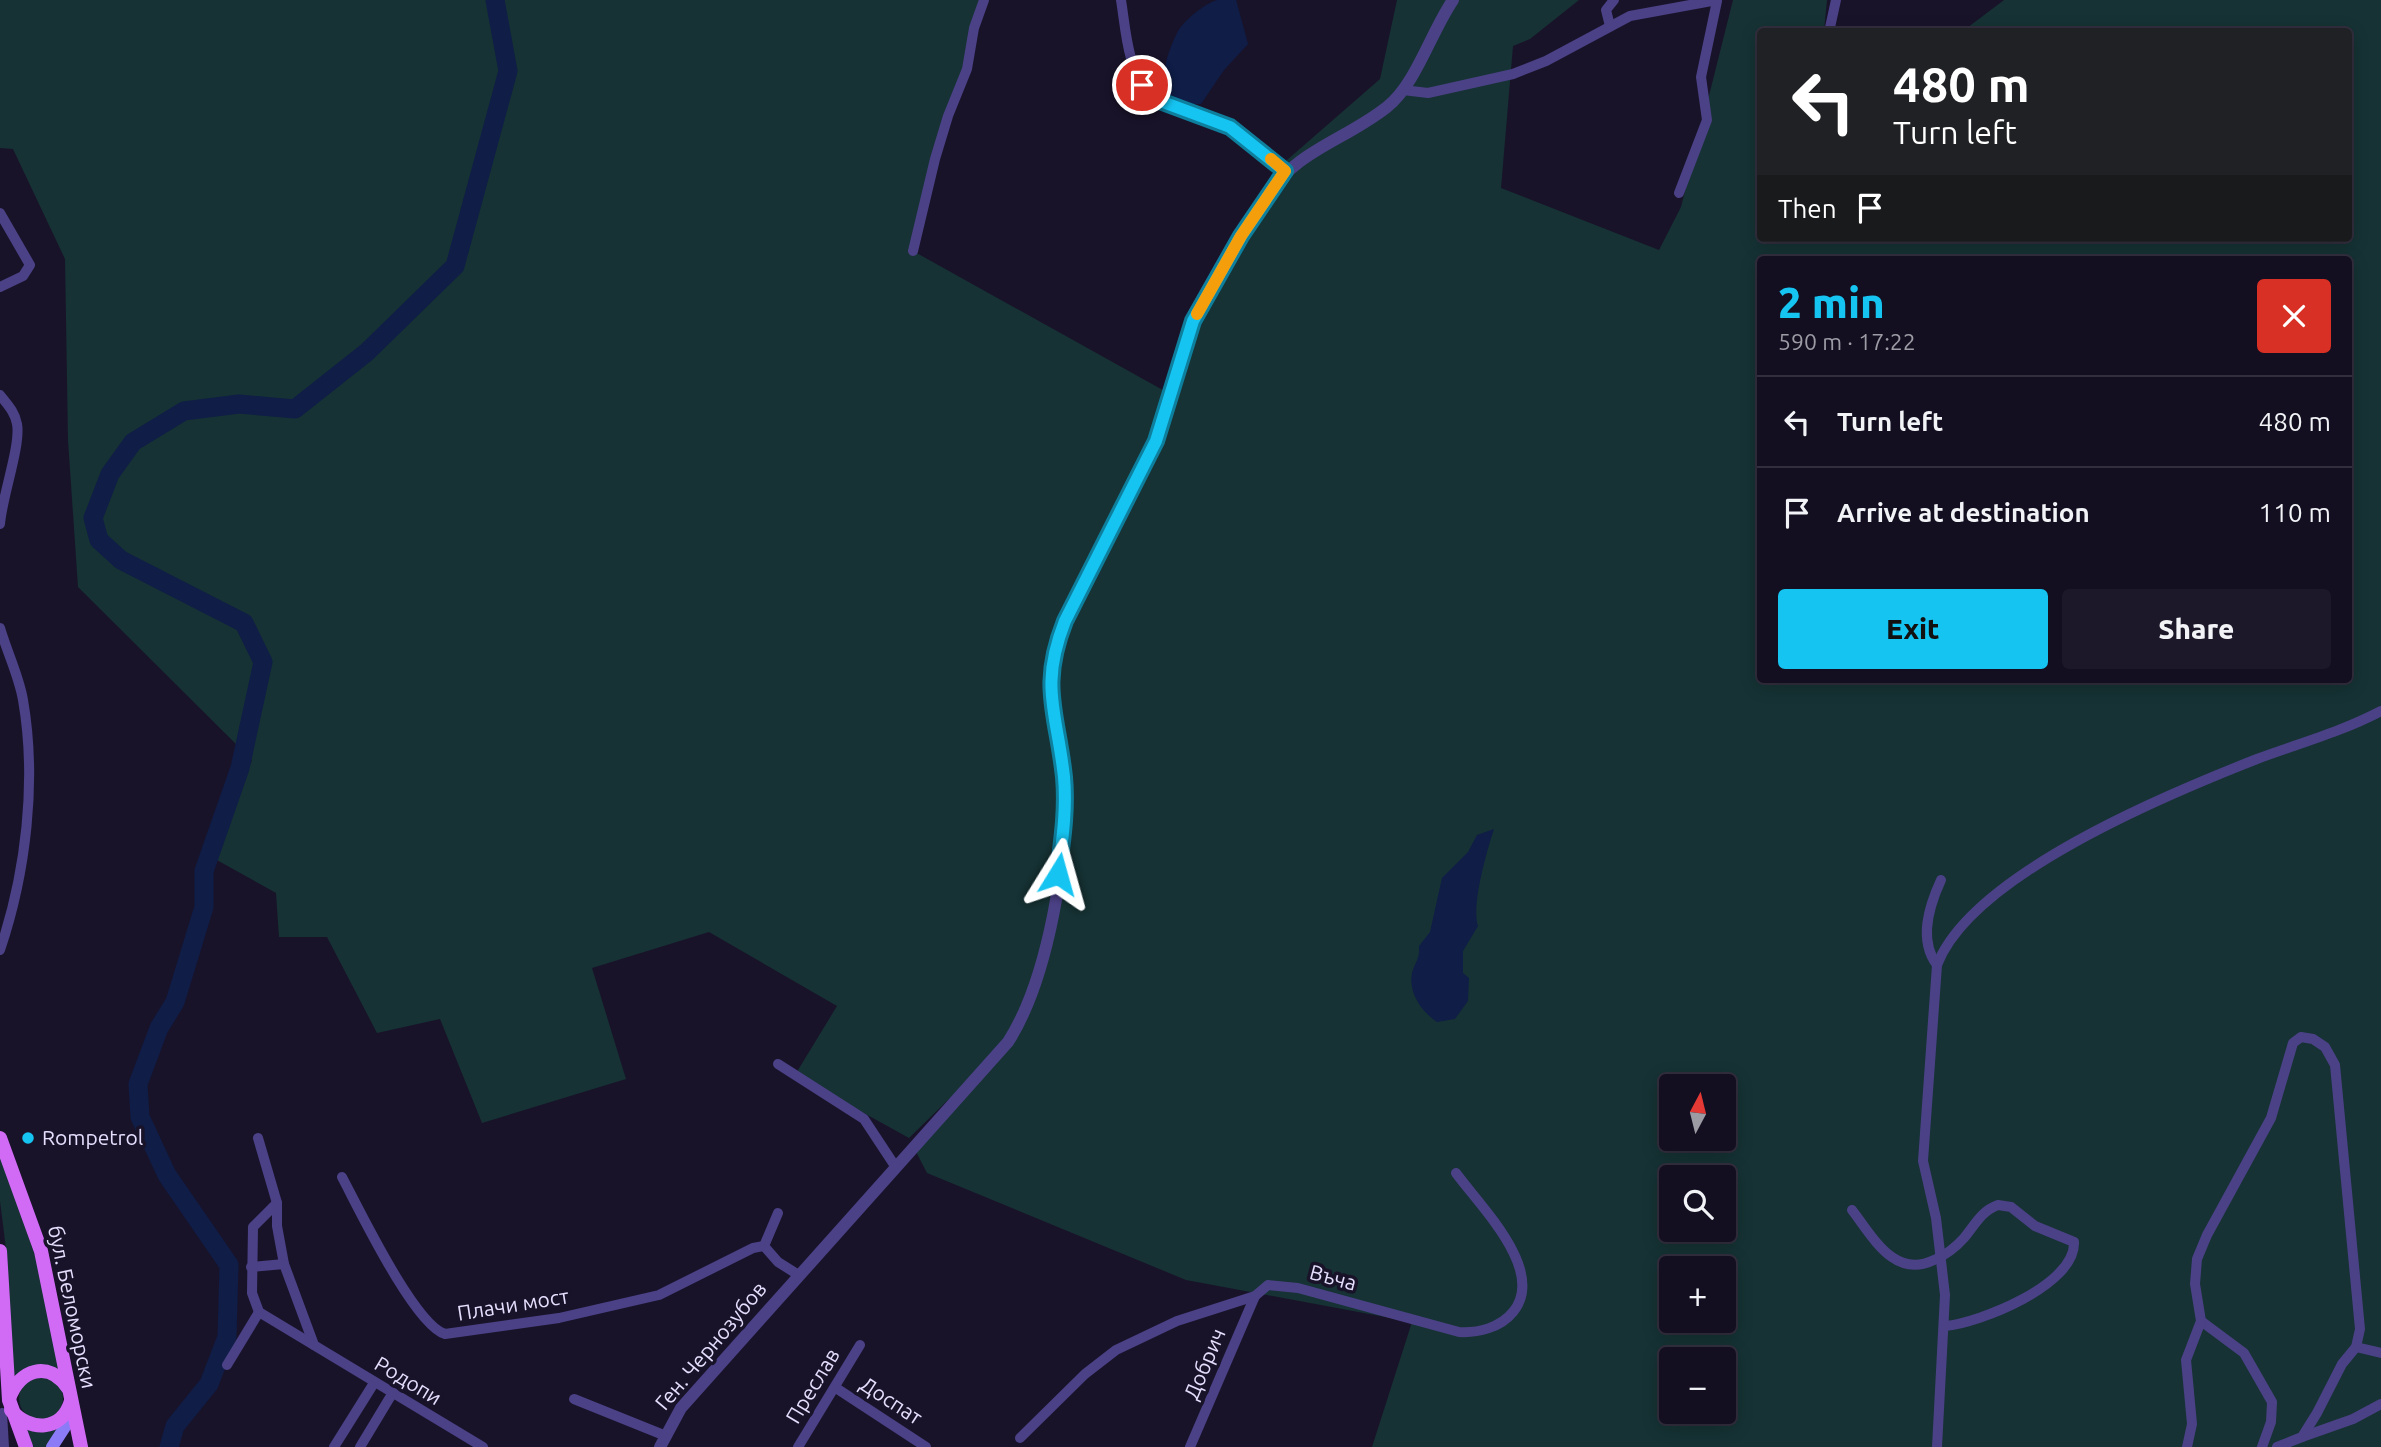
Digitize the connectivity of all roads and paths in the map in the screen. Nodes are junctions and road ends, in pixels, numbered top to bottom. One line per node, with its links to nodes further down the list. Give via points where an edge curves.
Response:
1 (984, 0): 13 (street, via 967,69 935,159)
2 (1121, 0): 10 (street, via 1131,57 1149,93 1230,127)
3 (1453, 0): 9 (street)
4 (1614, 0): 7 (street, via 1606,10)
5 (1717, 0): 7 (street, via 1646,12); 11 (street, via 1701,77 1707,120)
6 (1836, 0): 8 (street)
7 (1611, 26): 9 (street, via 1513,74 1428,93)
8 (1830, 28)
9 (1403, 90): 10 (street, via 1368,120)
10 (1285, 171): 25 (street, Ген. Чернозубов, via 1241,236 1193,321 1156,441 1055,647 1050,684 1064,775 1065,823 1037,986 1007,1042)
11 (1679, 193)
12 (0, 213): 14 (street, via 28,257 30,268)
13 (913, 251)
14 (0, 287)
15 (0, 395): 16 (street, via 13,411 18,437 2,497)
16 (0, 524)
17 (0, 628): 20 (street, via 23,698 27,809 23,853)
18 (2381, 711): 21 (street, via 2350,728 2258,759 2173,795 2053,855 2006,886 1968,919 1942,950)
19 (1941, 880): 21 (street, via 1927,926 1929,954)
20 (0, 950)
21 (1937, 964): 33 (street, via 1923,1161)
22 (778, 1063): 25 (street, via 864,1119)
23 (0, 1138): 50 (main road, бул. Беломорски, via 41,1251)
24 (258, 1139): 28 (street)
25 (895, 1166): 36 (street, Ген. Чернозубов)
26 (1456, 1173): 37 (street, Въча, via 1509,1245 1523,1273 1520,1303 1502,1322 1480,1331 1459,1332 1286,1286 1268,1285)
27 (342, 1177): 31 (street, Плачи мост, via 387,1263 432,1325 445,1334 559,1318 659,1295)
28 (277, 1203): 34 (street); 35 (street, via 253,1227)
29 (1852, 1210): 33 (street, via 1898,1263 1917,1267)
30 (778, 1213): 31 (street)
31 (764, 1246): 36 (street)
32 (0, 1251): 52 (main road)
33 (1941, 1257): 40 (street); 40 (street, via 1958,1245 1984,1212 1998,1205 2011,1208 2046,1232 2070,1238 2074,1245 2046,1285 1996,1313)
34 (285, 1264): 35 (street); 41 (street)
35 (251, 1267): 38 (street, via 252,1293)
36 (797, 1274): 55 (street, Ген. Чернозубов, via 681,1408)
37 (1255, 1296): 54 (street, Въча, via 1177,1321 1116,1350); 65 (street, Добрич)
38 (259, 1312): 41 (street, Родопи); 45 (street)
39 (2201, 1321): 43 (street, via 2195,1284 2197,1259 2271,1118 2293,1043 2307,1037 2325,1048 2339,1085 2359,1309); 67 (street, via 2186,1360 2192,1423); 68 (street, via 2244,1353 2272,1402)
40 (1945, 1326): 66 (street)
41 (314, 1345): 46 (street, Родопи)
42 (860, 1345): 47 (street, Преслав)
43 (2356, 1347): 44 (street); 53 (street)
44 (2381, 1353)
45 (228, 1365)
46 (374, 1383): 48 (street, Родопи); 60 (street)
47 (836, 1388): 63 (street, Преслав); 64 (street, Доспат)
48 (392, 1394): 61 (street); 62 (street, Родопи)
49 (573, 1399): 55 (street)
50 (71, 1401): 52 (main road, via 61,1418 44,1426 23,1422); 52 (main road, via 54,1374 32,1371 19,1379); 58 (main road); 59 (main road, бул. Беломорски)
51 (2381, 1404): 53 (street)
52 (7, 1407): 56 (street); 57 (main road)
53 (2302, 1437): 69 (street)
54 (1020, 1438)
55 (663, 1441)
56 (2, 1443)
57 (26, 1447)
58 (52, 1447)
59 (81, 1447)
60 (334, 1447)
61 (360, 1447)
62 (484, 1447)
63 (798, 1447)
64 (926, 1447)
65 (1190, 1447)
66 (1937, 1447)
67 (2187, 1447)
68 (2262, 1447)
69 (2277, 1447)

